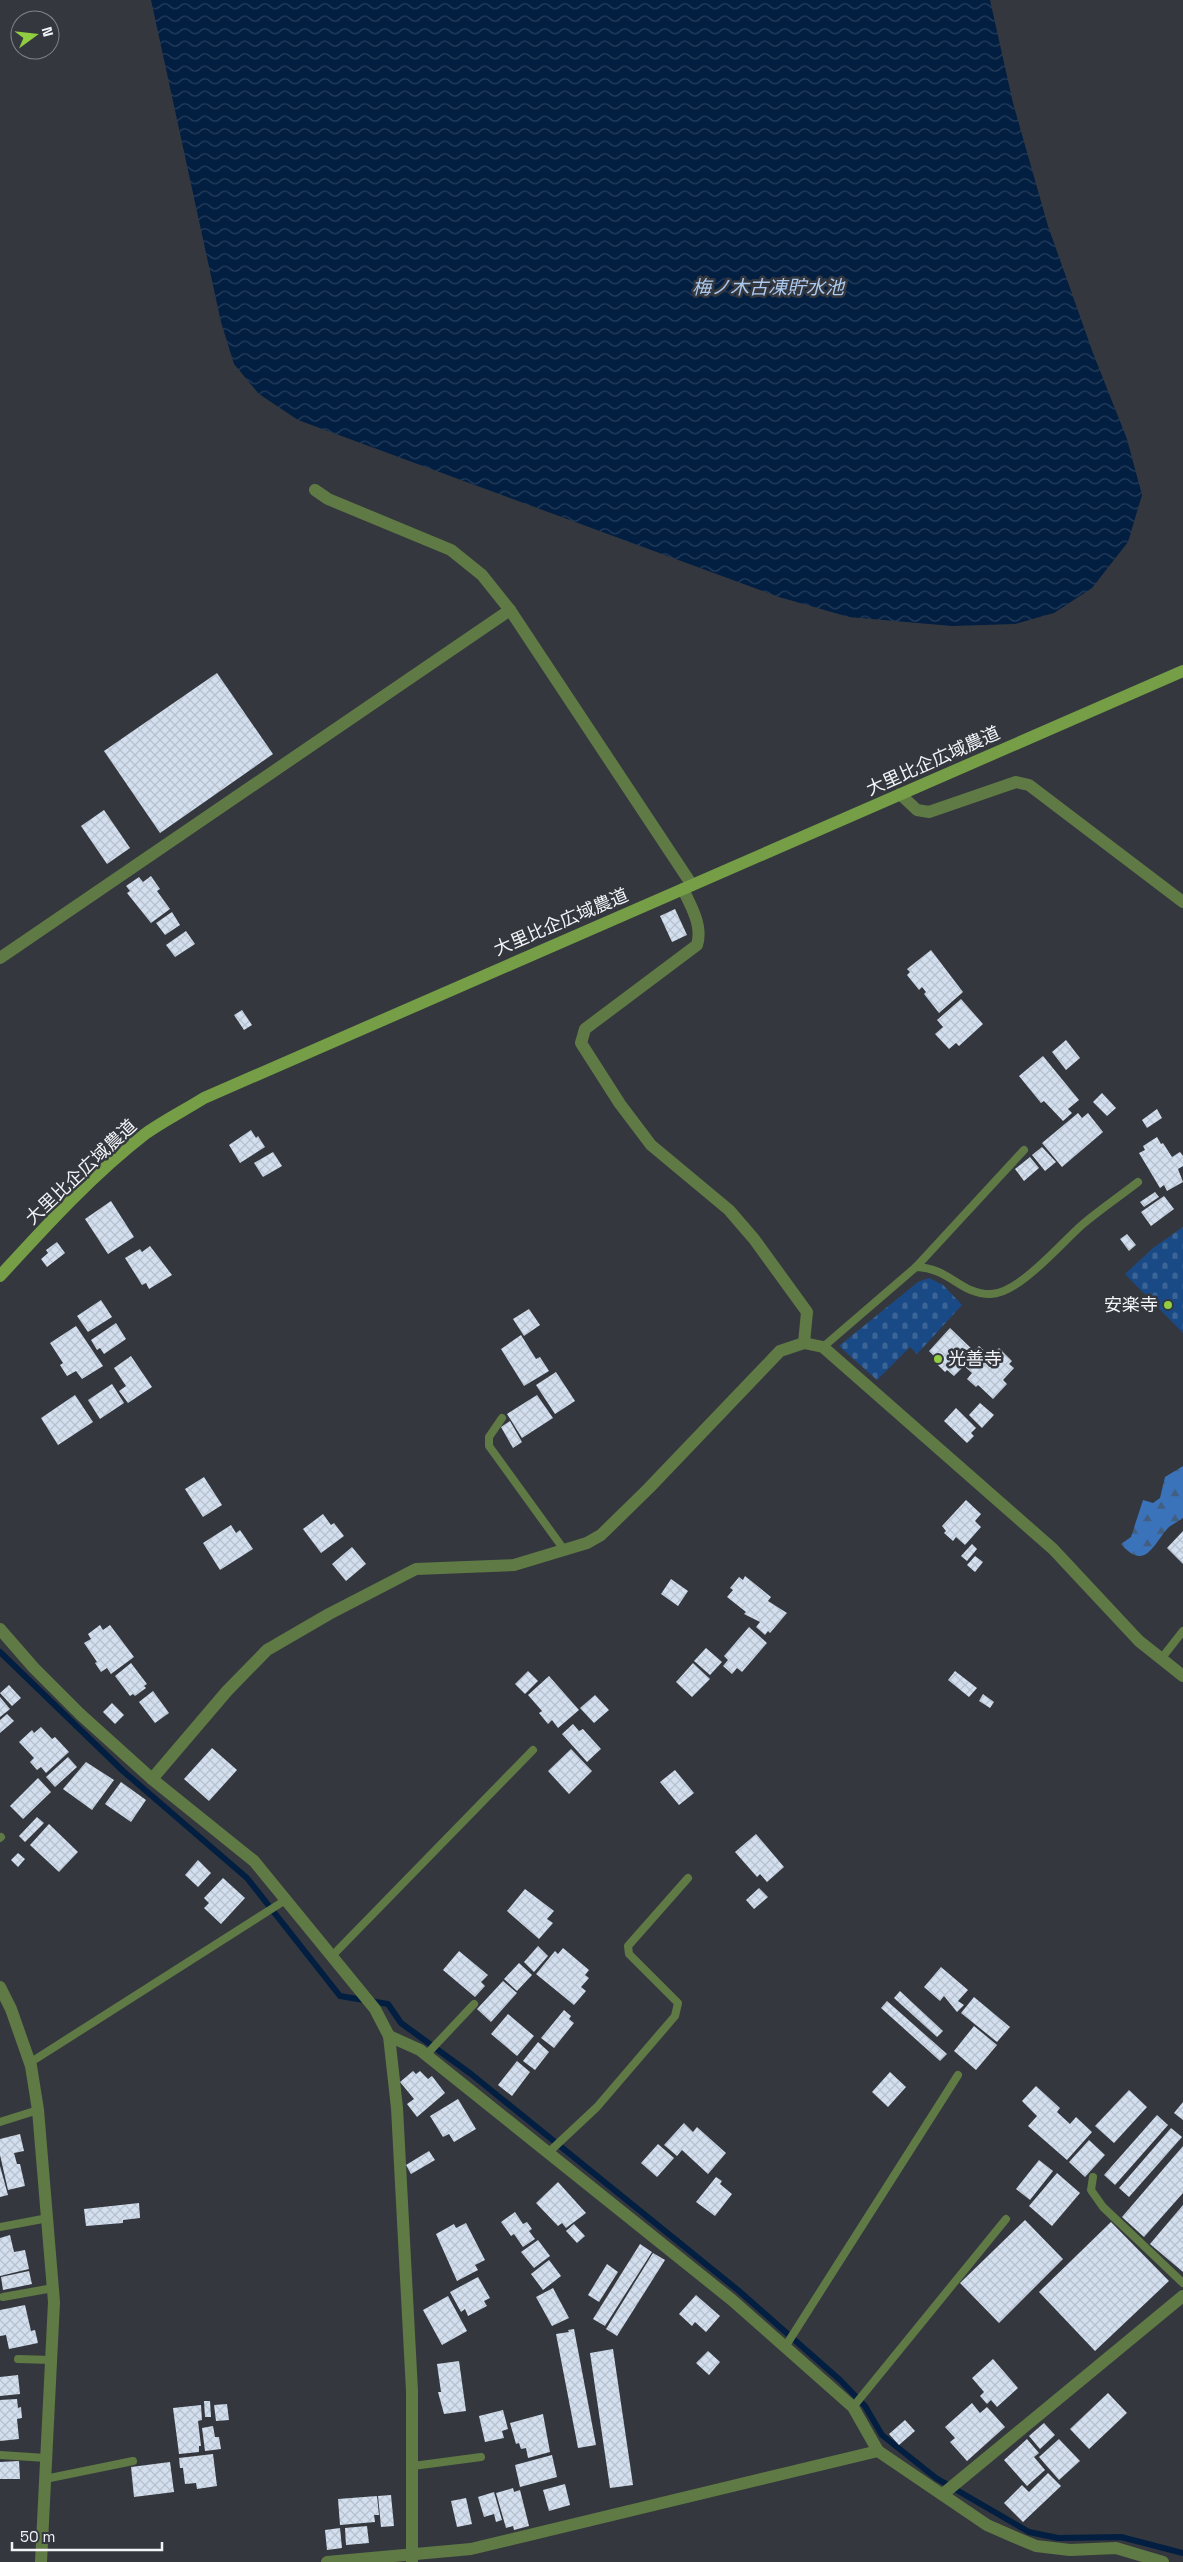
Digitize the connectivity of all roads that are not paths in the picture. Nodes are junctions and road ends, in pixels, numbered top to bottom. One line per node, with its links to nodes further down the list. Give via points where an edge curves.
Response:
1 (315, 490): 2 (street, via 452,550 482,575)
2 (510, 610): 5 (street); 7 (street)
3 (1183, 671): 4 (street, 大里比企広域農道)
4 (900, 794): 5 (street, 大里比企広域農道); 6 (street, via 917,810 929,812 1016,782 1029,784)
5 (688, 887): 11 (street, 大里比企広域農道, via 204,1098 146,1134 106,1168); 12 (street, via 700,936 697,945 585,1029 581,1042 614,1096 651,1145 729,1210 754,1239 807,1312)
6 (1183, 902)
7 (0, 958)
8 (1024, 1150): 10 (lane)
9 (1138, 1182): 10 (lane, via 1084,1224 1018,1283 1004,1291 979,1293 967,1289 945,1273 930,1267)
10 (916, 1267): 13 (lane)
11 (0, 1276)
12 (804, 1343): 13 (street); 15 (street, via 780,1351 600,1535)
13 (823, 1347): 18 (street, via 1053,1549 1139,1641)
14 (502, 1418): 15 (lane, via 488,1436 489,1446)
15 (565, 1551): 21 (street, via 514,1565 416,1569 329,1614 267,1650 227,1691)
16 (0, 1629): 21 (street, via 80,1714)
17 (1183, 1631): 18 (lane)
18 (1161, 1659): 19 (street)
19 (1183, 1676)
20 (532, 1750): 24 (lane)
21 (152, 1779): 23 (street, via 254,1861)
22 (688, 1878): 33 (lane, via 628,1946 629,1954 678,2003 675,2016 597,2107)
23 (284, 1901): 24 (street); 29 (lane)
24 (332, 1956): 27 (street, via 375,2009)
25 (0, 1987): 29 (street)
26 (474, 2004): 28 (lane)
27 (389, 2036): 28 (street); 51 (street, via 406,2255)
28 (426, 2055): 33 (street)
29 (31, 2062): 31 (street)
30 (958, 2074): 42 (lane)
31 (38, 2110): 32 (lane); 35 (street)
32 (0, 2122)
33 (549, 2152): 42 (street)
34 (1092, 2177): 38 (lane, via 1090,2190 1103,2207)
35 (48, 2218): 37 (lane); 39 (street)
36 (1006, 2219): 45 (lane)
37 (0, 2227)
38 (1183, 2283)
39 (53, 2288): 41 (lane); 44 (street)
40 (1183, 2296): 53 (street)
41 (3, 2297)
42 (784, 2346): 45 (street)
43 (18, 2359): 44 (lane)
44 (52, 2360): 49 (street)
45 (853, 2407): 46 (street)
46 (878, 2451): 53 (street); 54 (street, via 471,2549)
47 (0, 2455): 49 (lane)
48 (481, 2457): 51 (lane)
49 (46, 2458): 52 (street)
50 (133, 2461): 52 (lane)
51 (413, 2466): 54 (street)
52 (45, 2479): 55 (street)
53 (943, 2494): 57 (street, via 987,2524 1036,2546 1070,2550 1116,2548)
54 (413, 2559): 56 (street)
55 (41, 2562)
56 (327, 2562)
57 (1164, 2562)

